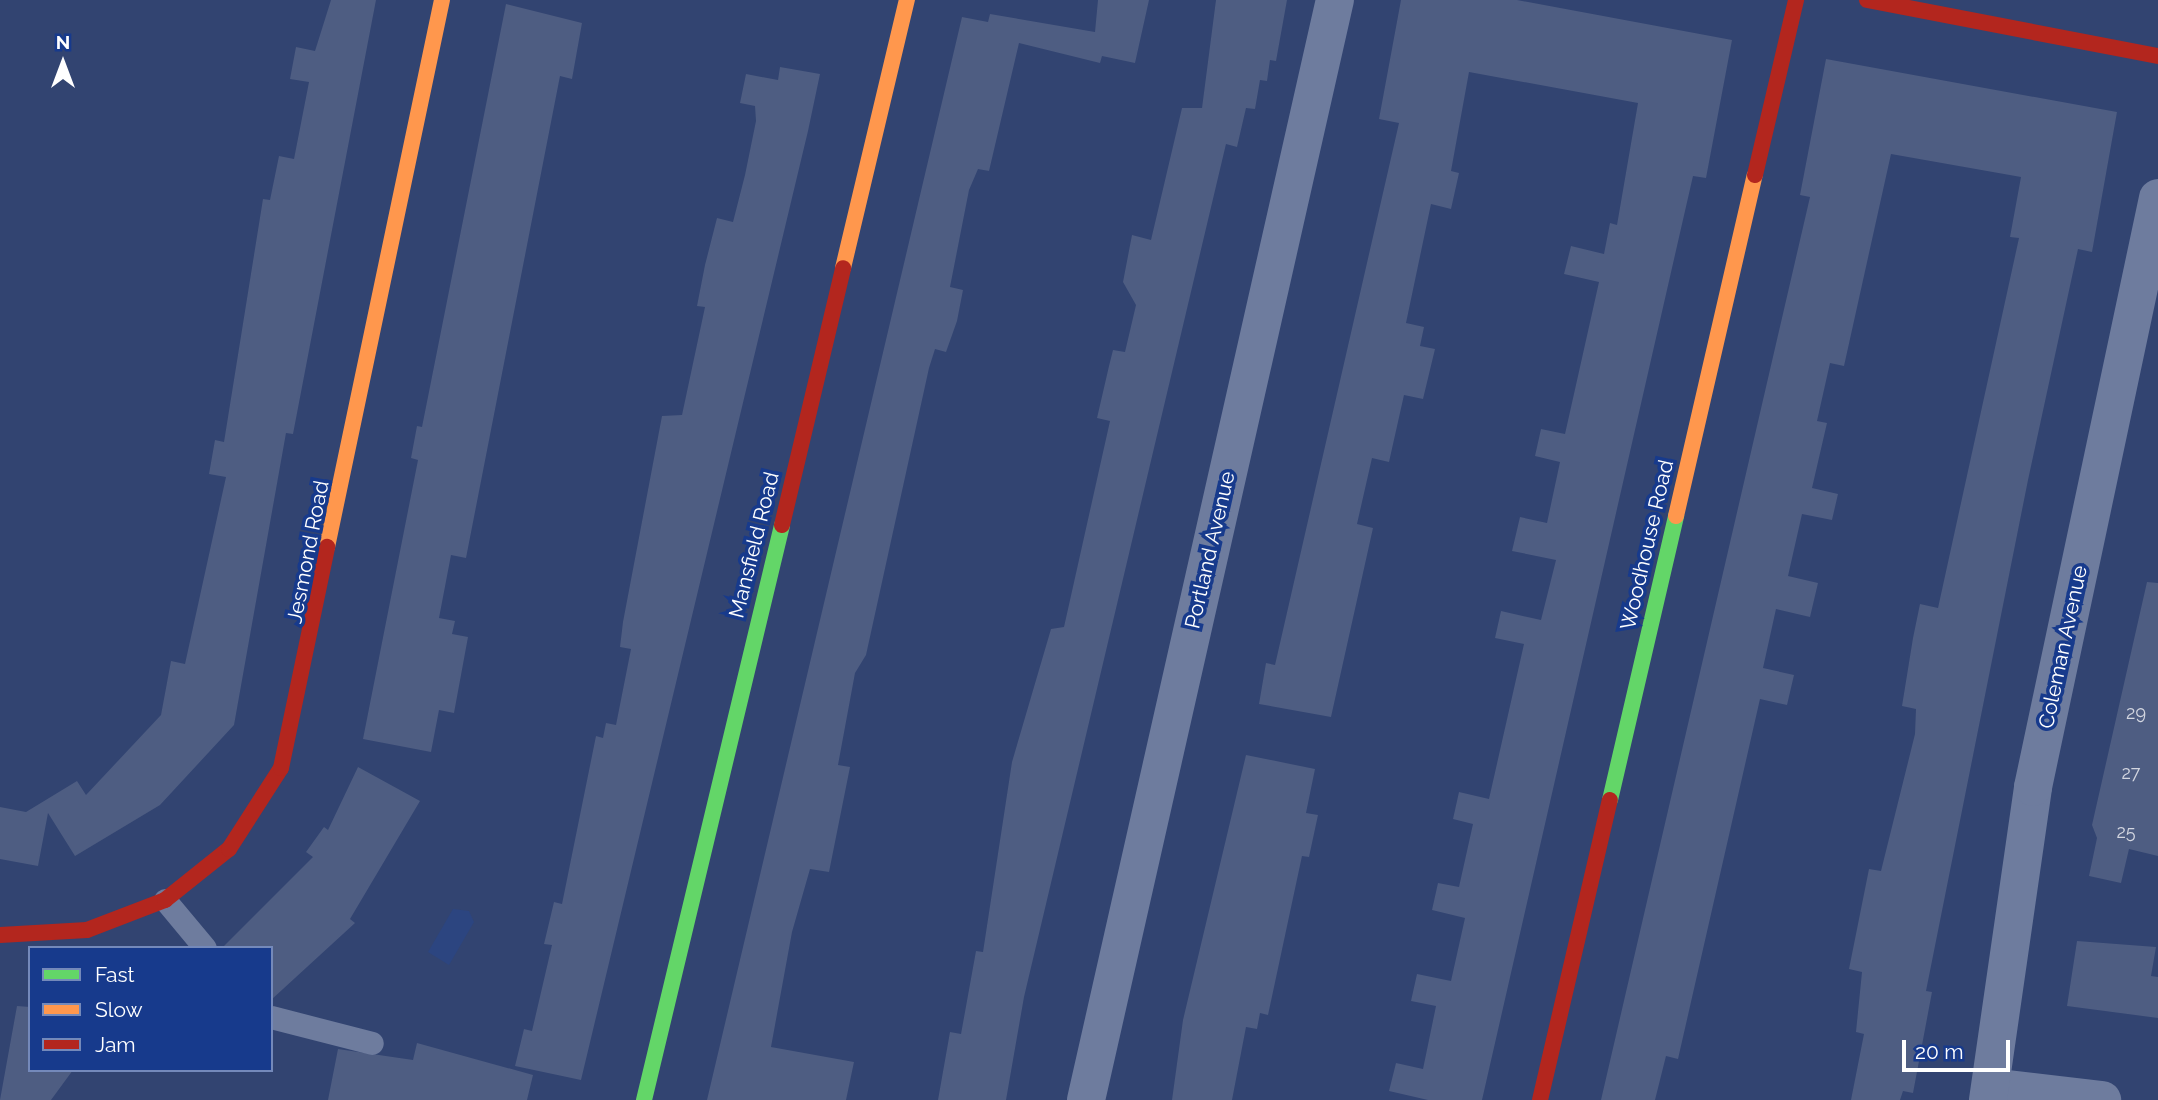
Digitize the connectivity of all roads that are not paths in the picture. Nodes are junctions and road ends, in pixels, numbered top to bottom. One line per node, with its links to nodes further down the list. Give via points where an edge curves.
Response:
1 (442, 0): 8 (street, Jesmond Road, via 291,740 247,827 210,868)
2 (907, 0): 14 (street, Mansfield Road)
3 (1335, 0): 15 (street, Portland Avenue)
4 (1796, 0): 16 (street, Woodhouse Road)
5 (1888, 2): 6 (street)
6 (2158, 56)
7 (2158, 198): 13 (street, Coleman Avenue, via 2034,787)
8 (165, 900): 9 (street, Jesmond Road, via 87,930); 10 (lane)
9 (0, 935)
10 (203, 946)
11 (273, 1018): 12 (lane)
12 (372, 1043)
13 (1989, 1093): 17 (street)
14 (644, 1100)
15 (1086, 1100)
16 (1540, 1100)
17 (2102, 1100)

